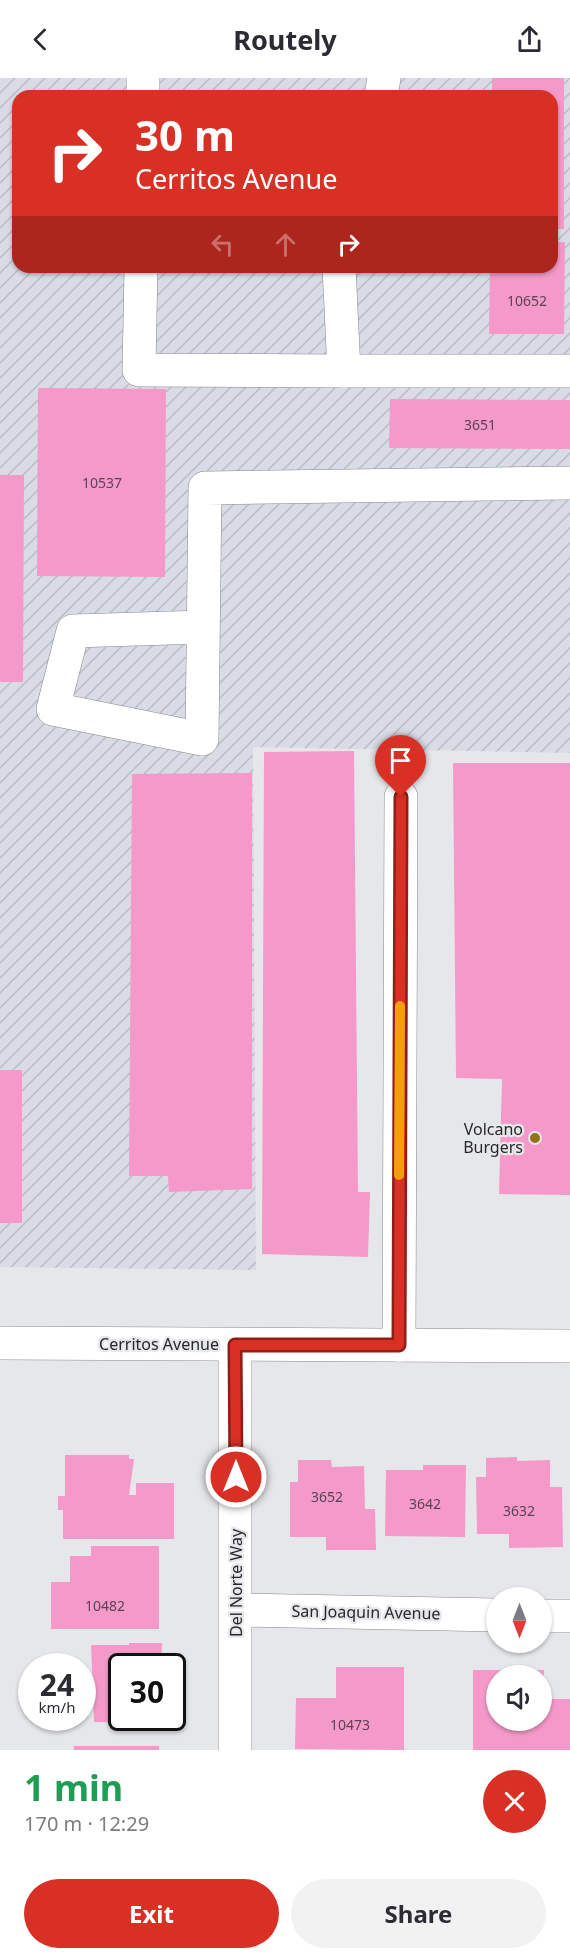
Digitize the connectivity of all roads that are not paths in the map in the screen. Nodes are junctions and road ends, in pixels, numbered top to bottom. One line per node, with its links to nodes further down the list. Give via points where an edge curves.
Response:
1 (141, 273): 3 (street, via 139,370)
2 (339, 273): 3 (street)
3 (344, 371): 4 (street)
4 (570, 371)
5 (570, 483): 6 (street, via 205,488)
6 (204, 627): 6 (street, via 73,630 53,709 202,739)
7 (401, 797): 10 (street)
8 (0, 1343): 9 (street, Cerritos Avenue)
9 (235, 1345): 10 (street, Cerritos Avenue); 12 (street, Del Norte Way)
10 (399, 1345): 11 (street, Cerritos Avenue)
11 (570, 1346)
12 (236, 1610): 13 (street, San Joaquin Avenue); 16 (street, Del Norte Way)
13 (486, 1615)
14 (552, 1616): 15 (street)
15 (570, 1616)
16 (235, 1750)

